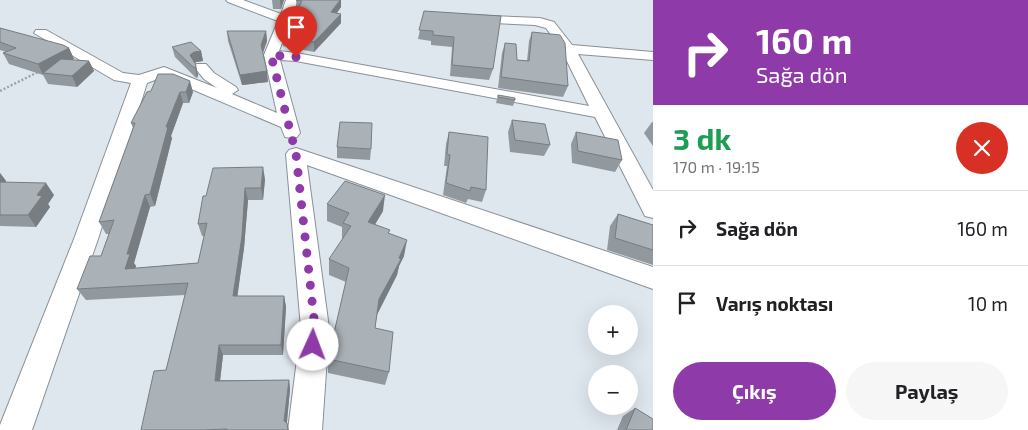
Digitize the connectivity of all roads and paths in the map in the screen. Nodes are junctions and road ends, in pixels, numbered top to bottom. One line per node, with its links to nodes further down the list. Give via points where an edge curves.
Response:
1 (232, 0): 4 (street)
2 (292, 0): 4 (street)
3 (453, 17): 6 (street, via 536,21 550,25)
4 (285, 20): 7 (street)
5 (41, 33): 11 (street, via 119,77)
6 (568, 49): 8 (street); 13 (street)
7 (271, 55): 13 (street); 14 (street)
8 (653, 56)
9 (201, 67): 14 (street, via 233,92)
10 (43, 69): 12 (path)
11 (140, 80): 14 (street, via 164,72); 18 (street, via 86,239)
12 (0, 92)
13 (602, 113): 16 (street)
14 (286, 116): 15 (street)
15 (296, 154): 17 (street); 19 (street, via 315,328)
16 (653, 210)
17 (653, 278)
18 (15, 430)
19 (305, 430)

